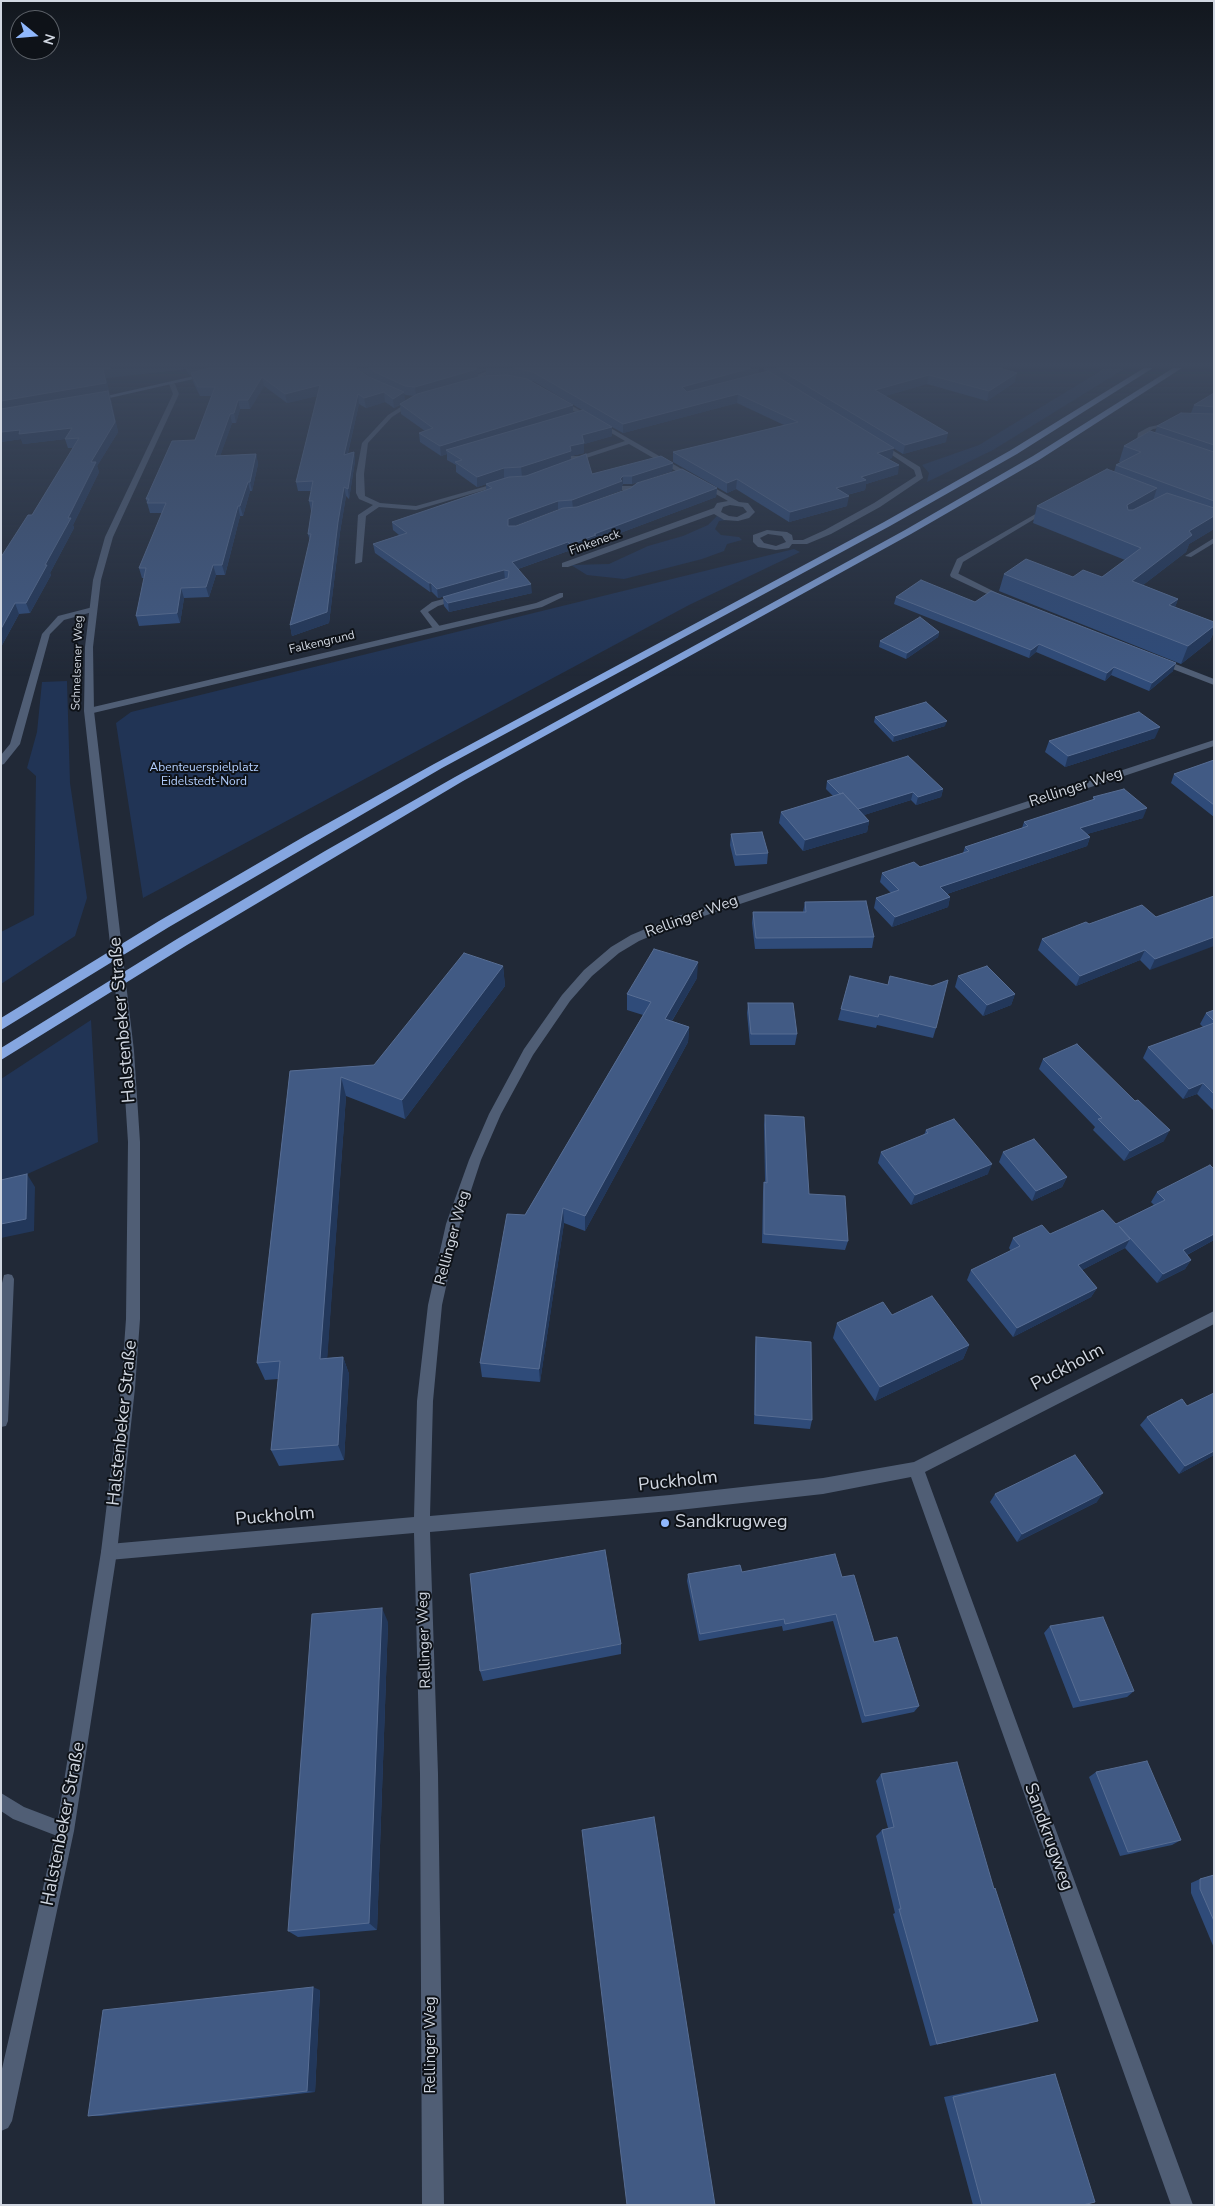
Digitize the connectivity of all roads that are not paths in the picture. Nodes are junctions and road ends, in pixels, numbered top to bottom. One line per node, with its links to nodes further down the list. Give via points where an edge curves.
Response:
1 (140, 471): 25 (street, Schnelsener Weg, via 109,537)
2 (360, 471): 13 (street, via 360,493 366,501)
3 (678, 471): 7 (street)
4 (918, 471): 17 (street, via 920,476 912,483 877,505 828,532 804,542)
5 (981, 471): 32 (highway, via 318,834)
6 (1014, 471): 33 (highway, via 459,779 182,942)
7 (681, 473): 8 (street); 12 (street)
8 (673, 475)
9 (657, 480): 11 (street, via 627,493)
10 (508, 482): 13 (street, via 416,508)
11 (601, 498)
12 (736, 503): 15 (street, Finkeneck, via 720,506); 15 (street, via 749,508 749,514 732,518)
13 (378, 505): 19 (street, via 362,515)
14 (1054, 505): 21 (lane, via 960,561)
15 (717, 510): 20 (street, Finkeneck)
16 (1214, 540): 18 (lane)
17 (790, 542)
18 (1188, 556)
19 (358, 562)
20 (565, 565)
21 (954, 575): 24 (street)
22 (468, 594): 26 (lane, via 435,604 424,611)
23 (560, 595): 26 (street, Falkengrund, via 539,605)
24 (1012, 602)
25 (92, 609): 29 (street, Schnelsener Weg); 31 (street, Schnelsener Weg, via 61,618 46,634 15,744)
26 (438, 629): 29 (street, Falkengrund)
27 (1151, 658): 28 (street)
28 (1214, 682)
29 (89, 715): 39 (street, Halstenbeker Straße, via 128,1051 134,1142 133,1319)
30 (1214, 742): 38 (street, Rellinger Weg, via 673,922 614,950 588,973 528,1052 479,1152 453,1224 435,1305 425,1401)
31 (1, 762)
32 (1, 1024)
33 (1, 1055)
34 (8, 1279): 36 (lane)
35 (1214, 1317): 37 (street, Puckholm)
36 (1, 1421)
37 (916, 1468): 38 (street, Puckholm, via 824,1486); 44 (street, Sandkrugweg)
38 (422, 1524): 39 (street, Puckholm); 43 (street, Rellinger Weg, via 429,1774)
39 (109, 1552): 41 (street, Halstenbeker Straße)
40 (1, 1801): 41 (lane, via 19,1813)
41 (65, 1831): 42 (street, Halstenbeker Straße)
42 (1, 2121)
43 (433, 2205)
44 (1182, 2205)

